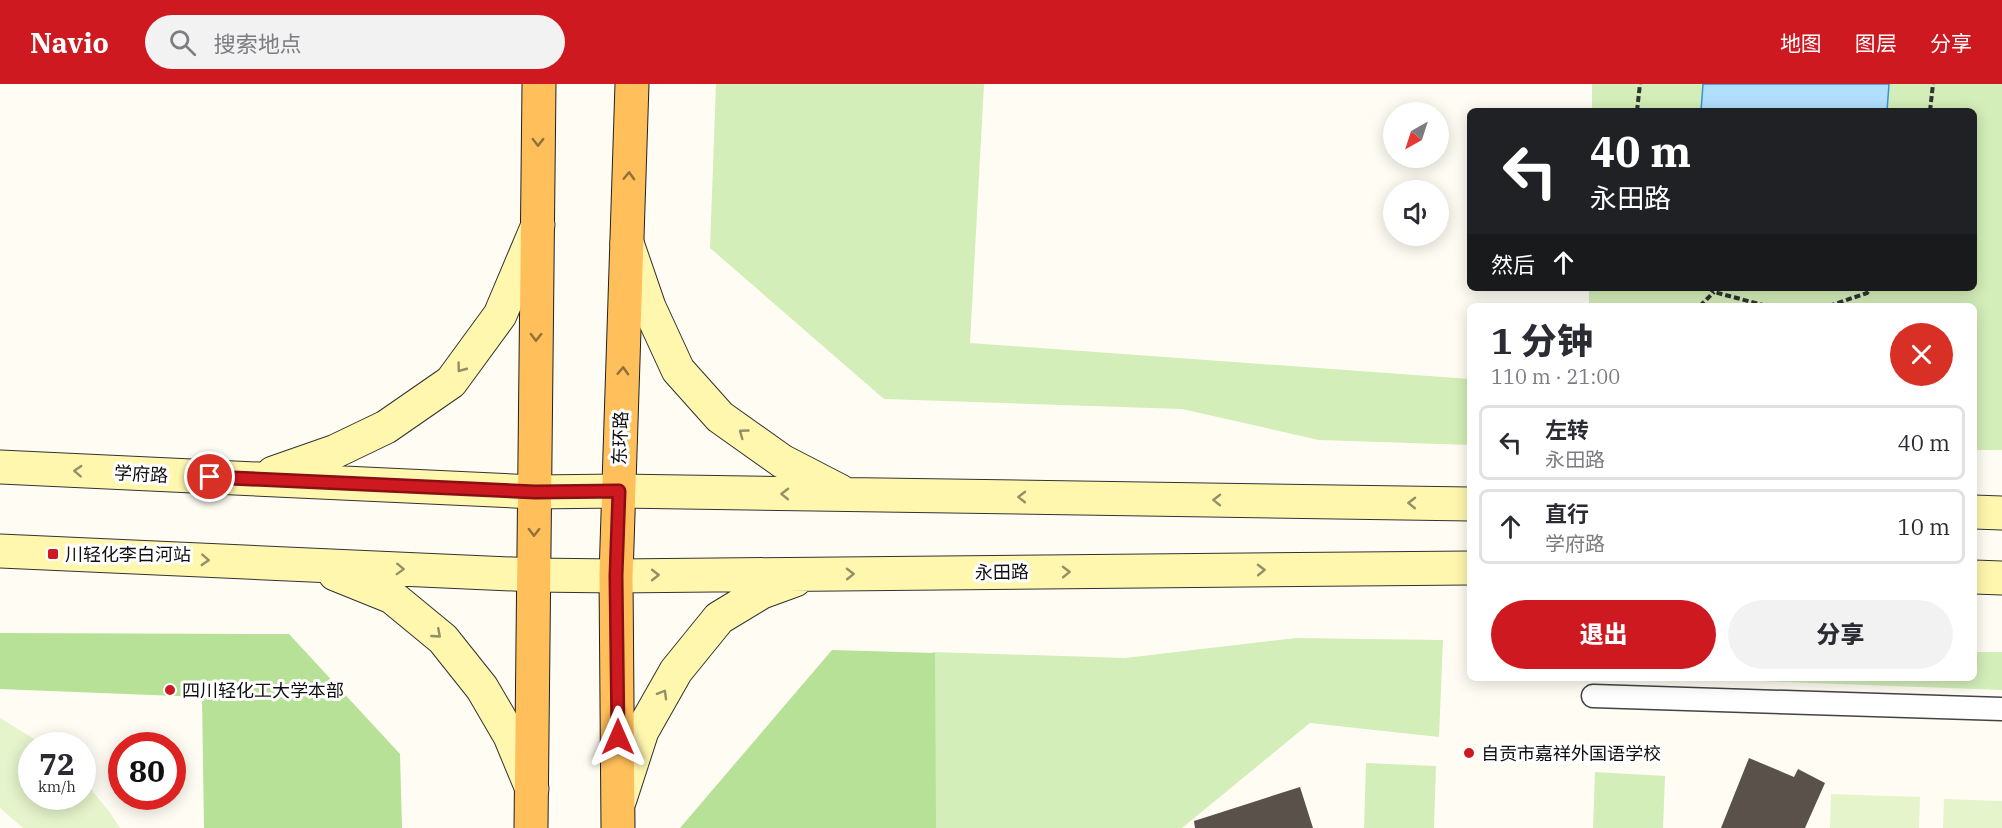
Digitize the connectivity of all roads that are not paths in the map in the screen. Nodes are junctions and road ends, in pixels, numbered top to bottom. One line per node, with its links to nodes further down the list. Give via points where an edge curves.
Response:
1 (539, 84): 3 (highway, one-way to 3)
2 (632, 84): 4 (highway, 东环路, one-way to 2)
3 (538, 225): 6 (main road, one-way to 6, via 500,315 451,382 386,427 336,451); 8 (highway, one-way to 8)
4 (627, 241): 7 (highway, 东环路, one-way to 4); 9 (main road, one-way to 4, via 782,461 720,417 678,370 649,307)
5 (0, 467): 6 (main road, 学府路, one-way to 5)
6 (257, 479): 8 (main road, 学府路)
7 (619, 491): 8 (main road); 9 (main road, one-way to 7); 18 (highway, 东环路)
8 (535, 492): 17 (highway, one-way to 17)
9 (847, 495): 10 (main road, one-way to 9)
10 (1467, 504)
11 (1977, 512): 12 (main road)
12 (2002, 513)
13 (0, 551): 14 (main road, one-way to 14)
14 (314, 565): 17 (main road, one-way to 17); 23 (main road, one-way to 23, via 392,597 443,639 482,688 510,736)
15 (1467, 568): 16 (main road, 永田路, one-way to 15)
16 (810, 574): 18 (main road, 永田路, one-way to 16); 24 (main road, one-way to 16, via 642,731 676,671 719,618 762,592)
17 (534, 575): 18 (main road, 永田路); 23 (highway)
18 (616, 576): 24 (highway, 东环路)
19 (1977, 577): 20 (main road)
20 (2002, 578)
21 (1593, 696): 22 (lane)
22 (2002, 709)
23 (532, 789): 25 (highway)
24 (618, 817)
25 (531, 828)

